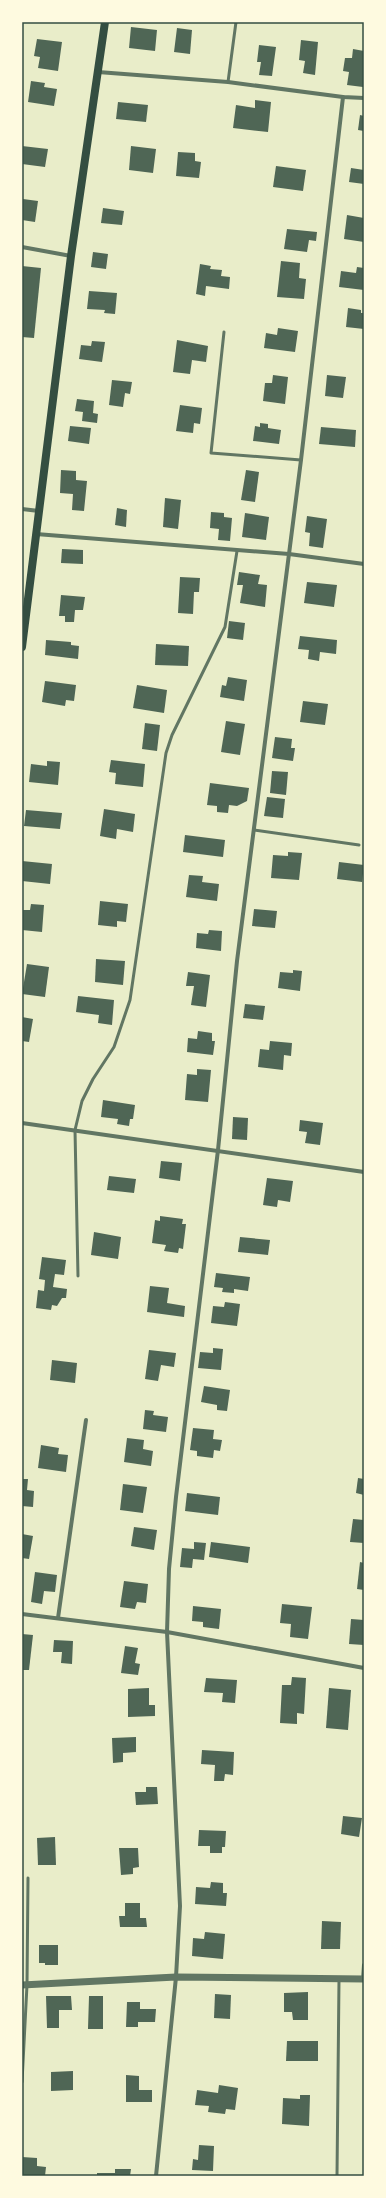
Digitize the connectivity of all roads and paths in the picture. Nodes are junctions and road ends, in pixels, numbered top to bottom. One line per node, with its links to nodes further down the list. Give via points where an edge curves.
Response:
1 (105, 22): 3 (main road)
2 (236, 22): 4 (lane)
3 (97, 72): 4 (street); 8 (main road)
4 (228, 82): 5 (street)
5 (343, 97): 6 (street); 10 (street)
6 (364, 98)
7 (22, 247): 8 (street)
8 (70, 256): 12 (main road)
9 (224, 332): 10 (lane, via 211,453)
10 (301, 460): 15 (street)
11 (22, 509): 12 (street)
12 (39, 511): 13 (main road)
13 (36, 534): 14 (street); 17 (main road)
14 (236, 551): 15 (street); 21 (lane, via 225,627 172,735 166,753 135,979 126,1016 114,1047 82,1101)
15 (289, 554): 16 (street); 18 (street)
16 (364, 564)
17 (22, 647)
18 (254, 830): 19 (lane); 22 (street, via 237,961)
19 (358, 845)
20 (22, 1123): 21 (street)
21 (75, 1130): 22 (street); 24 (lane)
22 (218, 1150): 23 (street); 28 (street, via 176,1497 169,1569)
23 (364, 1172)
24 (78, 1276)
25 (86, 1420): 27 (street)
26 (22, 1614): 27 (street)
27 (58, 1618): 28 (street)
28 (167, 1632): 29 (street); 32 (street, via 180,1906)
29 (364, 1668)
30 (28, 1878): 35 (lane)
31 (364, 1965): 34 (street)
32 (176, 1977): 33 (street); 35 (street); 37 (street)
33 (339, 1978): 34 (street); 38 (lane)
34 (363, 1980)
35 (24, 1985): 36 (lane)
36 (22, 2082)
37 (156, 2176)
38 (337, 2176)

